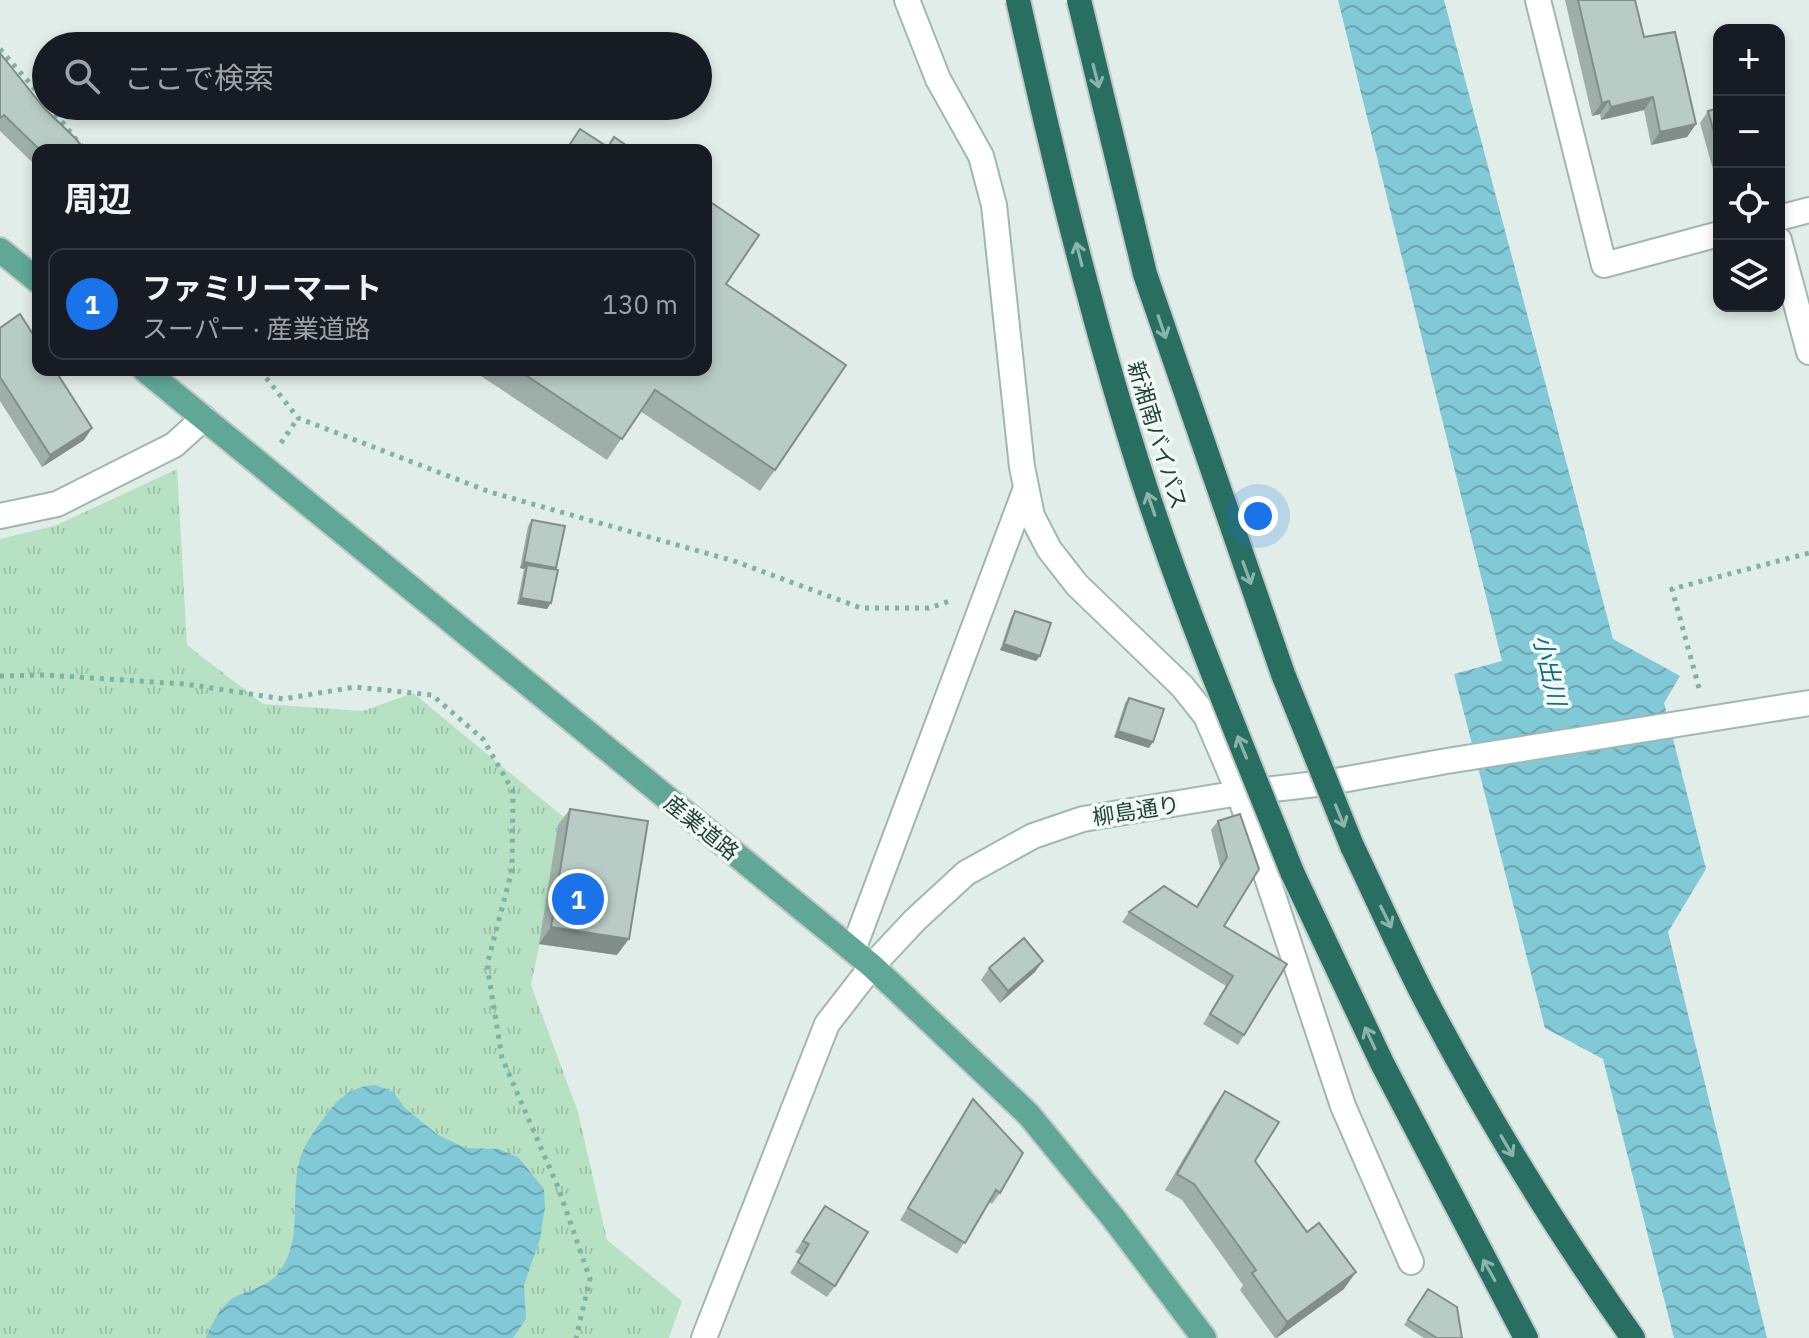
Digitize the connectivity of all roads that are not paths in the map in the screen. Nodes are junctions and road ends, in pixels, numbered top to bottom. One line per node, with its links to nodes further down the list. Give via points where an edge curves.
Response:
1 (907, 0): 14 (street, via 938,79 981,156 994,205)
2 (1018, 0): 23 (highway, 新湘南バイパス, one-way to 2, bridge, via 1382,1063 1292,872 1185,602 1095,314)
3 (1079, 0): 24 (highway, 新湘南バイパス, one-way to 24, bridge, via 1145,274 1283,674 1352,846 1475,1090 1533,1190)
4 (1538, 0): 7 (street, via 1604,265)
5 (1809, 210): 6 (street)
6 (1785, 216)
7 (1713, 236)
8 (0, 250): 10 (main road)
9 (1785, 262): 11 (street)
10 (32, 276)
11 (1809, 352)
12 (152, 376): 13 (main road, 産業道路)
13 (204, 418): 15 (street, via 174,445 57,504); 18 (main road, 産業道路)
14 (1026, 488): 17 (street, via 1032,516 1049,549 1077,585 1206,716); 18 (street)
15 (0, 516)
16 (1809, 703): 17 (street, 柳島通り)
17 (1239, 793): 19 (street, 柳島通り, via 1083,819 1033,836 966,873); 20 (street, via 1343,1106)
18 (853, 950): 19 (main road, 産業道路)
19 (872, 966): 21 (street, 柳島通り, via 827,1024); 22 (main road, 産業道路, via 1029,1115)
20 (1411, 1262)
21 (704, 1338)
22 (1204, 1338)
23 (1526, 1338)
24 (1633, 1338)

